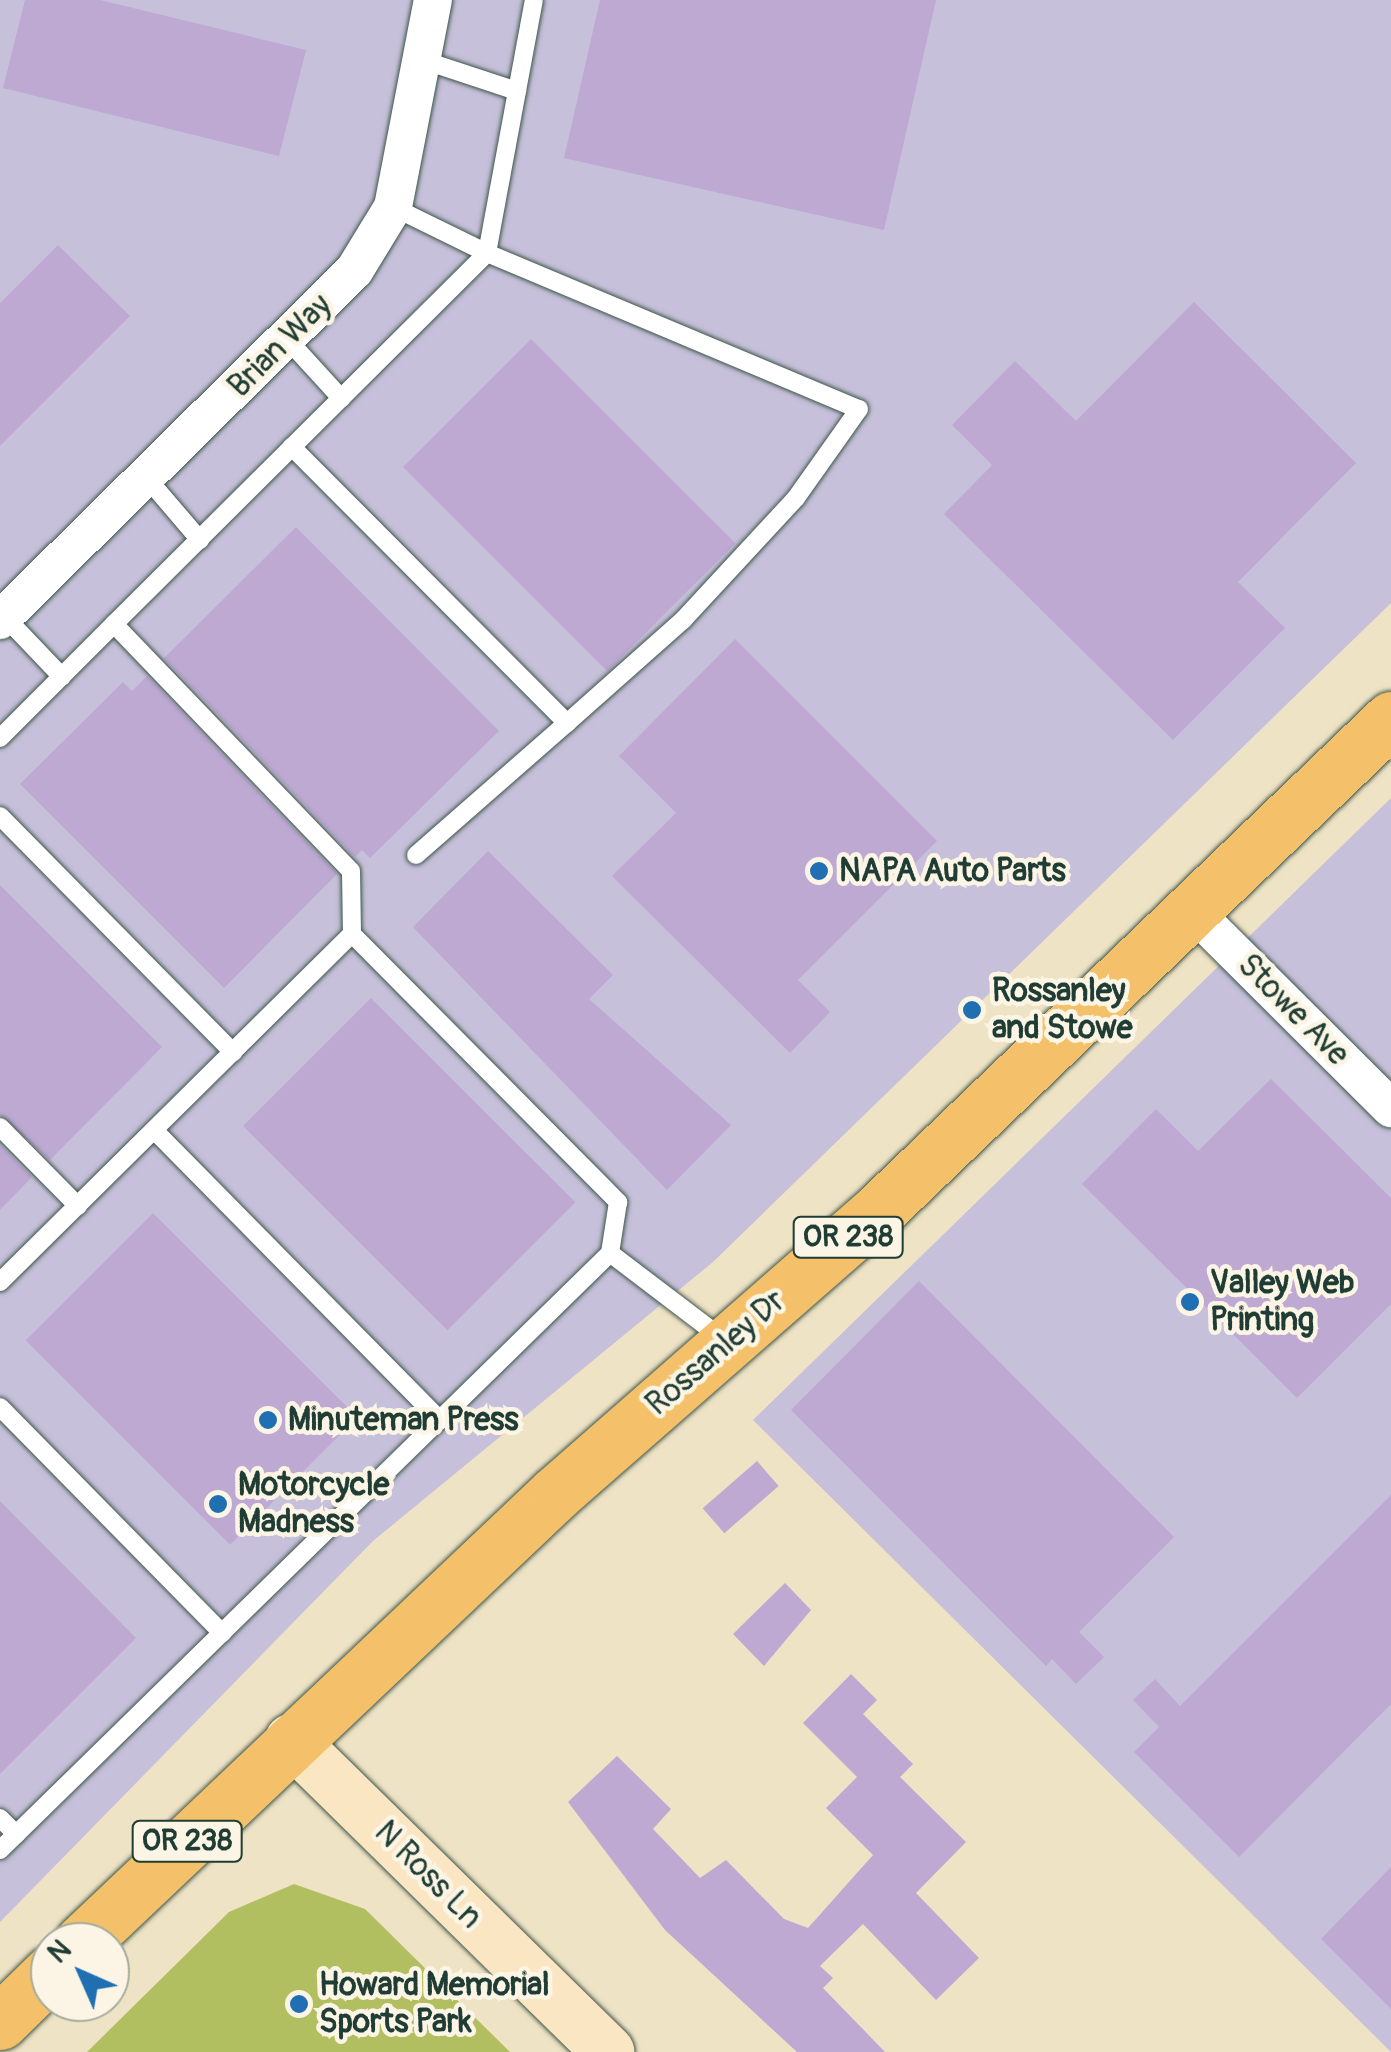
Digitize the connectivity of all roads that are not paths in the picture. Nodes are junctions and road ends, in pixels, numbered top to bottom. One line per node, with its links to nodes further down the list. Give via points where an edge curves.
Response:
1 (433, 0): 3 (street, Brian Way)
2 (534, 0): 4 (lane)
3 (423, 60): 4 (lane); 5 (street, Brian Way)
4 (517, 91): 6 (lane)
5 (393, 207): 6 (lane); 7 (street, Brian Way, via 354,271)
6 (487, 253): 8 (lane); 16 (lane, via 859,409 796,498 683,620)
7 (288, 340): 8 (lane); 10 (street, Brian Way)
8 (341, 398): 9 (lane)
9 (292, 447): 11 (lane); 16 (lane)
10 (146, 478): 11 (lane); 12 (street, Brian Way)
11 (200, 540): 13 (lane)
12 (2, 618): 14 (lane)
13 (114, 624): 14 (lane); 21 (lane, via 351,871)
14 (62, 677): 17 (lane)
15 (1391, 720): 20 (main road, Rossanley Dr / OR 238)
16 (567, 723): 19 (lane)
17 (0, 738)
18 (0, 816): 22 (lane)
19 (416, 855)
20 (1194, 912): 23 (street, Stowe Ave); 29 (main road, Rossanley Dr / OR 238)
21 (352, 934): 22 (lane); 27 (lane, via 618,1202)
22 (233, 1052): 25 (lane)
23 (1391, 1108)
24 (0, 1127): 26 (lane)
25 (156, 1131): 26 (lane); 31 (lane)
26 (78, 1206): 28 (lane)
27 (610, 1253): 29 (lane); 31 (lane)
28 (0, 1282)
29 (728, 1343): 33 (main road, Rossanley Dr / OR 238)
30 (0, 1407): 32 (lane)
31 (440, 1420): 32 (lane)
32 (222, 1633): 35 (lane)
33 (292, 1740): 37 (main road, Rossanley Dr / OR 238); 40 (main road, N Ross Ln)
34 (0, 1818): 35 (lane)
35 (16, 1834): 36 (lane)
36 (0, 1850)
37 (103, 1922)
38 (30, 1993): 39 (main road)
39 (0, 2022)
40 (608, 2052)

